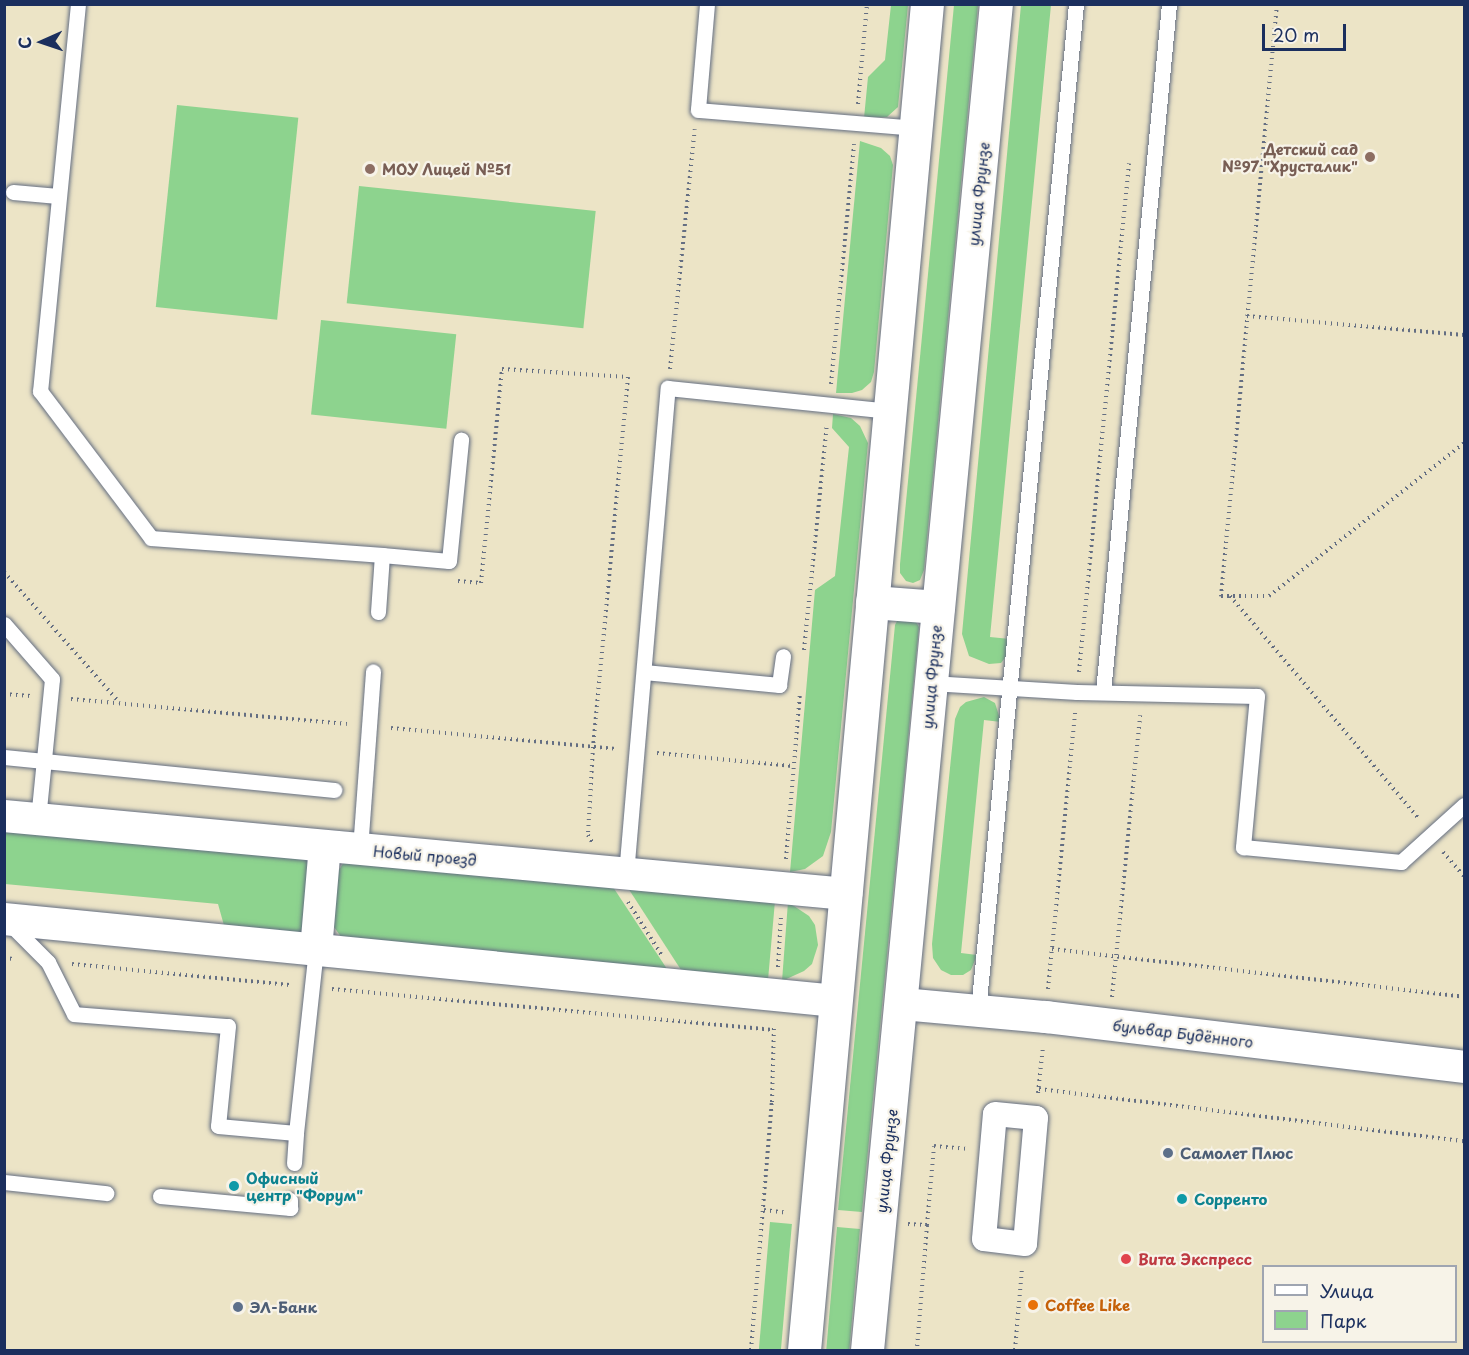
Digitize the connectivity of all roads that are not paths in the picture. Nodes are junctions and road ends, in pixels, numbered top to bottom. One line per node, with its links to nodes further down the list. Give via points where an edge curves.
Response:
1 (78, 4): 9 (lane)
2 (707, 4): 7 (lane, via 698,110)
3 (927, 4): 7 (main road)
4 (996, 4): 14 (main road, улица Фрунзе)
5 (1076, 4): 21 (lane)
6 (1169, 4): 22 (lane)
7 (915, 128): 10 (main road)
8 (13, 192): 9 (lane)
9 (58, 196): 12 (lane, via 40,391 151,538)
10 (890, 411): 13 (main road); 19 (lane, via 668,388)
11 (461, 440): 12 (lane, via 449,561)
12 (382, 555): 15 (lane)
13 (873, 602): 14 (main road); 32 (main road)
14 (938, 607): 20 (main road, улица Фрунзе)
15 (378, 612)
16 (4, 624): 24 (lane, via 52,679)
17 (783, 656): 19 (lane, via 779,685)
18 (373, 670): 30 (lane)
19 (644, 672): 31 (lane)
20 (931, 683): 21 (lane); 36 (main road, улица Фрунзе)
21 (1010, 686): 22 (lane); 37 (lane)
22 (1103, 692): 26 (lane, via 1257,696 1243,848 1401,862)
23 (4, 758): 24 (lane)
24 (45, 761): 25 (lane); 28 (lane)
25 (334, 790)
26 (1464, 805)
27 (4, 816): 28 (street, Новый проезд)
28 (38, 819): 29 (street, Новый проезд)
29 (325, 846): 30 (street, Новый проезд); 34 (street)
30 (360, 849): 31 (street, Новый проезд)
31 (627, 888): 32 (street, Новый проезд, via 784,889)
32 (846, 894): 35 (main road)
33 (5, 919): 34 (street); 39 (lane, via 48,962 74,1014 228,1026 218,1126)
34 (316, 950): 35 (street); 39 (lane)
35 (836, 1001): 46 (main road)
36 (902, 1004): 37 (street, бульвар Будённого); 47 (main road, улица Фрунзе)
37 (978, 1011): 38 (street, бульвар Будённого)
38 (1464, 1067)
39 (296, 1132): 41 (lane)
40 (992, 1151): 40 (street, via 984,1239 1024,1244 1036,1118 995,1114)
41 (294, 1162)
42 (4, 1182): 43 (lane)
43 (106, 1192)
44 (160, 1196): 45 (lane, via 290,1208)
45 (290, 1200)
46 (804, 1350)
47 (867, 1350)

